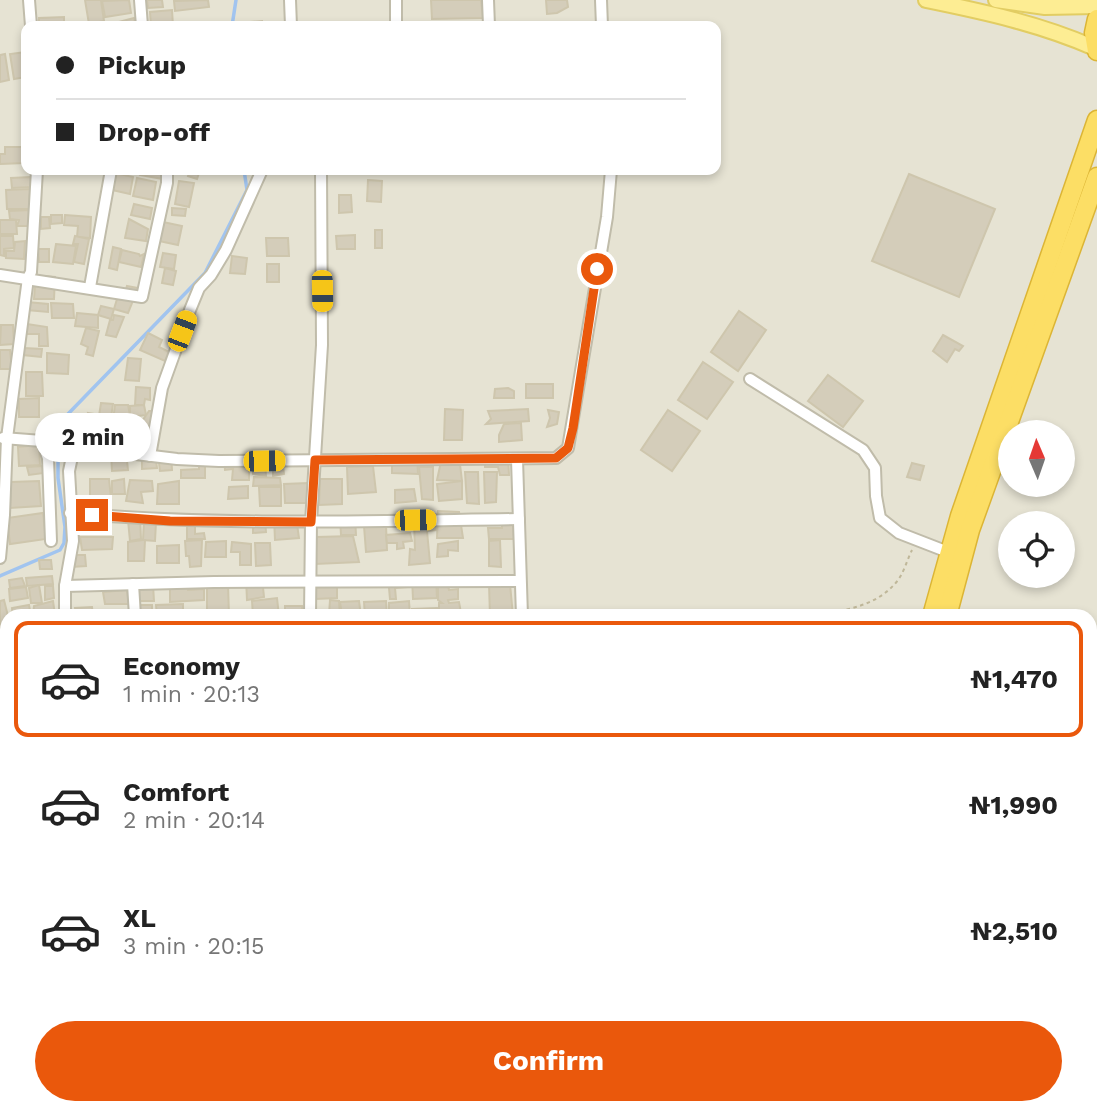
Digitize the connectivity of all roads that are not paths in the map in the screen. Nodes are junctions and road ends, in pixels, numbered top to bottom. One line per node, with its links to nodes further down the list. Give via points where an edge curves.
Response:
1 (29, 0): 11 (street)
2 (140, 0): 12 (street)
3 (290, 0): 13 (street)
4 (396, 0): 14 (street)
5 (488, 0): 15 (street)
6 (601, 0): 16 (street)
7 (926, 0): 17 (main road, via 1011,18)
8 (996, 0): 9 (main road, via 1045,7)
9 (1097, 6)
10 (1097, 19): 17 (highway)
11 (31, 21)
12 (142, 21)
13 (291, 21)
14 (396, 21)
15 (489, 21)
16 (602, 21)
17 (1096, 50)
18 (1097, 120): 39 (highway)
19 (37, 175): 28 (street)
20 (110, 175): 29 (street)
21 (167, 175): 29 (street, via 142,297)
22 (260, 175): 32 (street, via 226,250 199,288 190,310 162,388)
23 (321, 175): 34 (street, via 323,345)
24 (610, 175): 33 (street, via 607,217 568,448 556,458)
25 (1097, 177): 26 (highway)
26 (1093, 196): 50 (highway, via 970,530)
27 (0, 275): 28 (street)
28 (28, 278): 29 (street); 31 (street)
29 (90, 287)
30 (750, 379): 39 (street, via 863,450 874,468 880,518 899,533)
31 (3, 438): 38 (street, via 42,441 48,458); 40 (street)
32 (150, 456): 34 (street); 35 (street, via 78,447 69,471)
33 (517, 459): 34 (street); 36 (street)
34 (315, 460): 37 (street)
35 (70, 513): 37 (street, via 170,521); 44 (street, via 72,549)
36 (519, 519): 37 (street); 41 (street)
37 (311, 522): 42 (street)
38 (51, 541)
39 (948, 552): 49 (highway)
40 (0, 558)
41 (520, 581): 42 (street); 48 (street)
42 (309, 583): 43 (street); 47 (street)
43 (133, 584): 44 (street); 46 (street)
44 (65, 586): 45 (street)
45 (65, 609)
46 (135, 609)
47 (310, 609)
48 (522, 609)
49 (934, 609)
50 (949, 609)

